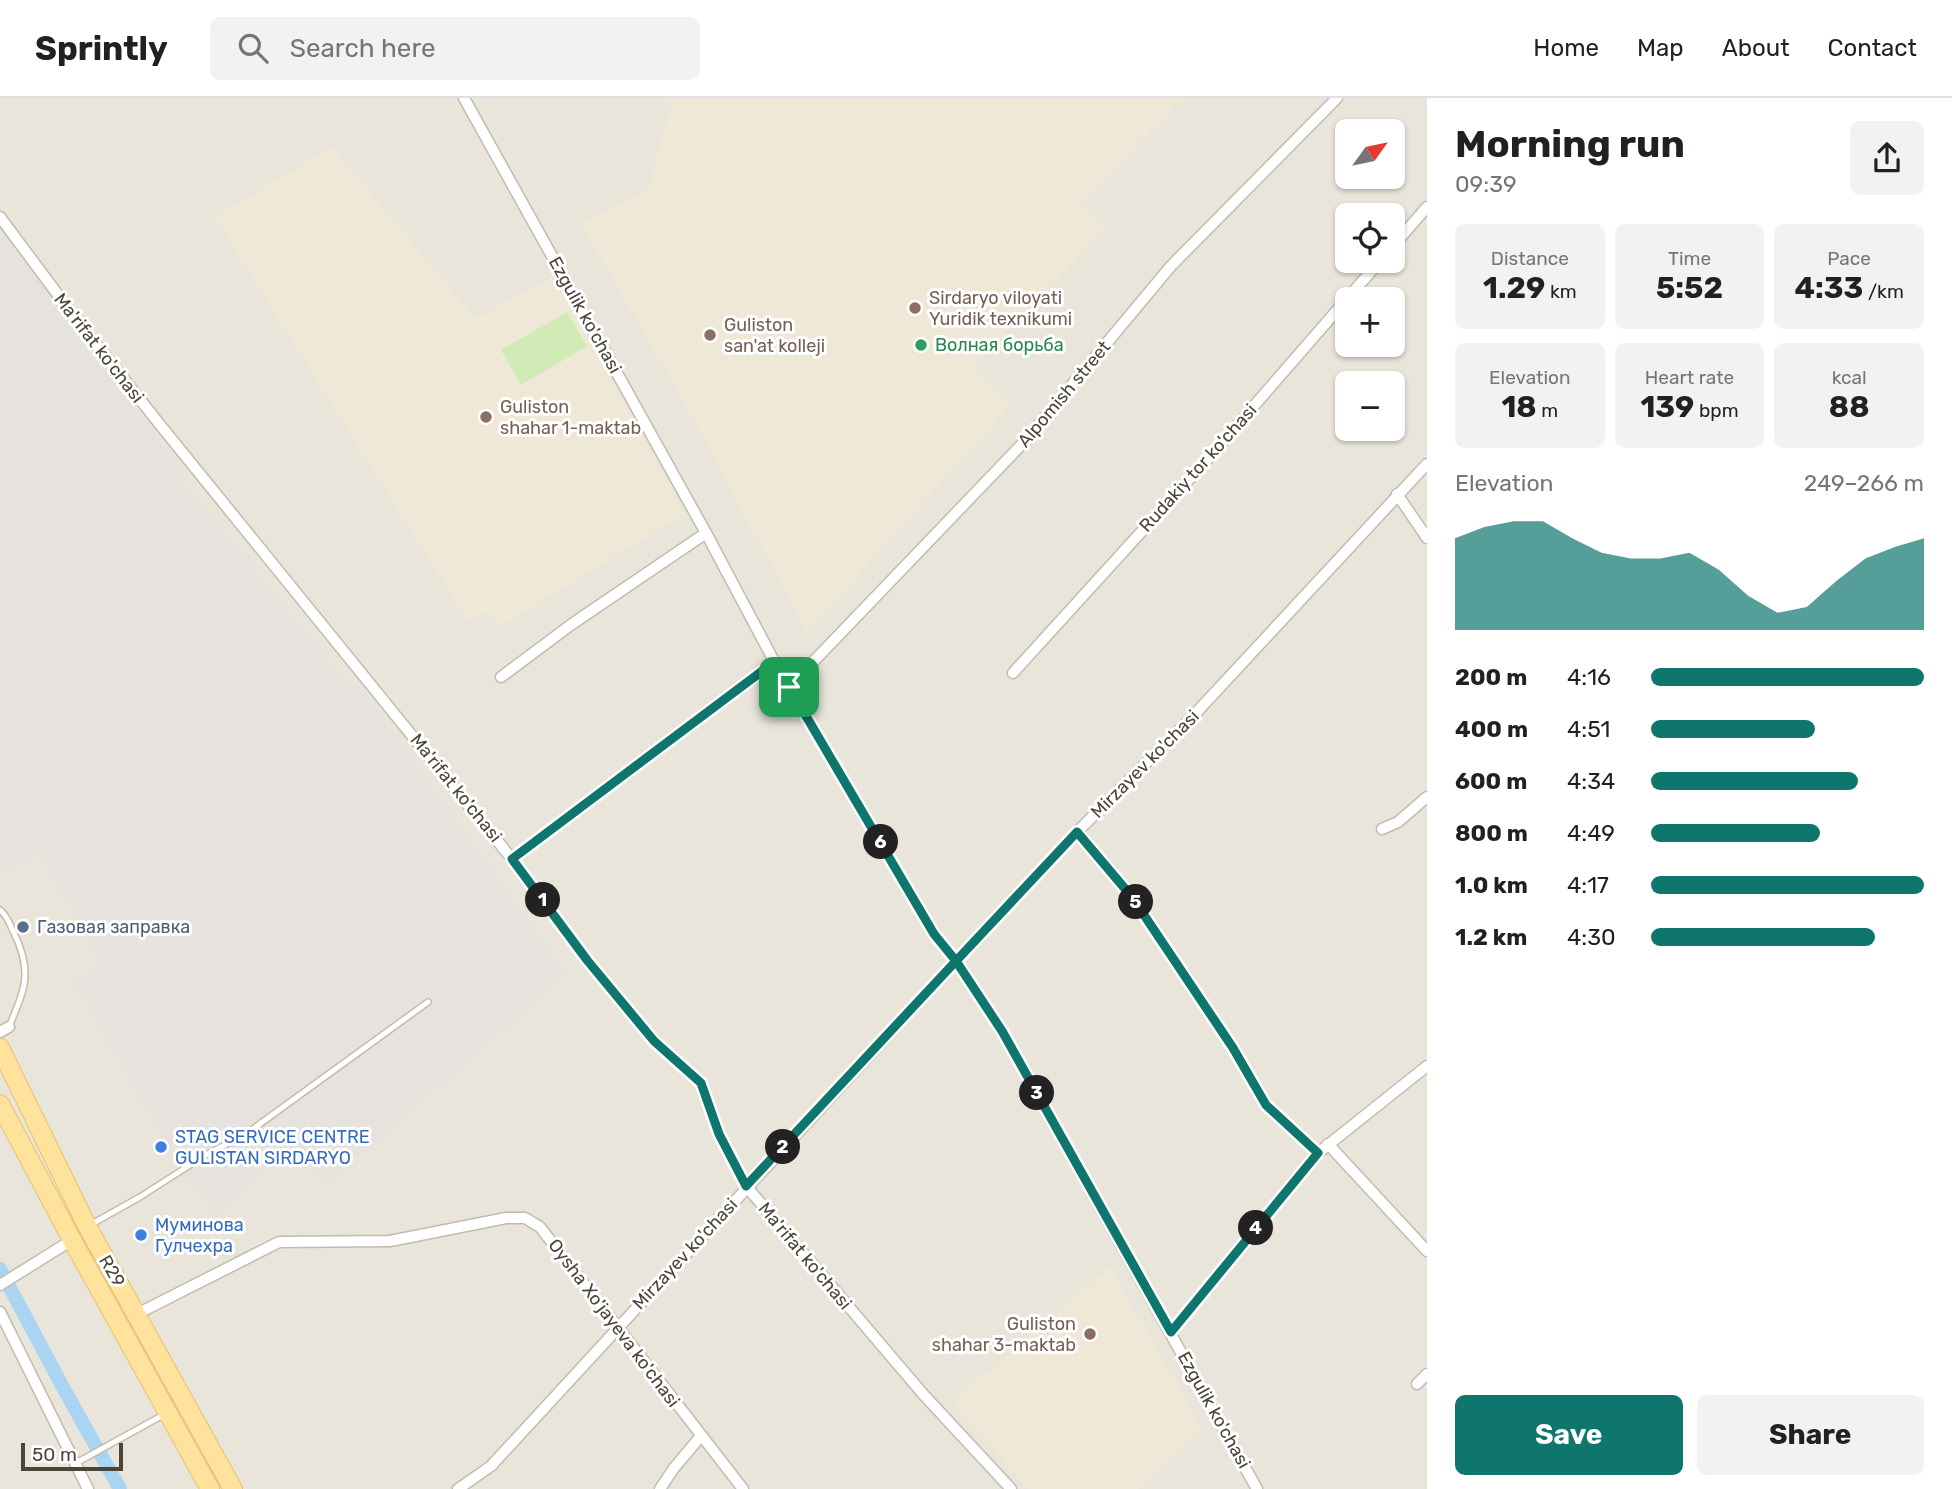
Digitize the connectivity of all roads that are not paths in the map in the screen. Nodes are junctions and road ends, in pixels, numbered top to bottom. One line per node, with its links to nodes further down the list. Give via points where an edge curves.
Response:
1 (464, 98): 9 (street, Ezgulik ko'chasi)
2 (1337, 98): 14 (street, Alpomish street, via 1171,265 1025,441)
3 (1427, 207): 5 (street)
4 (0, 217): 18 (street, Ma'rifat ko'chasi, via 161,426)
5 (1405, 232)
6 (1370, 273): 12 (street, Rudakiy tor ko'chasi)
7 (1427, 464): 8 (street, Mirzayev ko'chasi)
8 (1398, 494): 10 (street); 17 (street, Mirzayev ko'chasi, via 1194,715)
9 (706, 533): 11 (street, Ezgulik ko'chasi); 13 (street)
10 (1427, 538)
11 (774, 662): 14 (street, Ezgulik ko'chasi); 18 (street)
12 (1013, 673)
13 (501, 677)
14 (789, 687): 20 (street, Ezgulik ko'chasi, via 934,934)
15 (1427, 797): 16 (street, via 1398,822)
16 (1382, 829)
17 (1077, 832): 20 (street, Mirzayev ko'chasi); 27 (street, via 1132,897 1266,1105)
18 (512, 859): 28 (street, Ma'rifat ko'chasi, via 645,1031 701,1083 719,1134)
19 (0, 910): 22 (lane, via 27,967)
20 (956, 961): 28 (street, Mirzayev ko'chasi); 36 (street, Ezgulik ko'chasi, via 1002,1031)
21 (428, 1002): 29 (lane, via 246,1134)
22 (4, 1030)
23 (0, 1048): 29 (main road, R29)
24 (1425, 1070): 26 (street)
25 (0, 1104): 30 (main road, R29)
26 (1328, 1144): 27 (street); 31 (street)
27 (1318, 1153): 36 (street)
28 (746, 1186): 35 (street, Mirzayev ko'chasi); 48 (street, Ma'rifat ko'chasi, via 923,1394)
29 (87, 1226): 34 (main road, R29)
30 (72, 1240): 32 (street); 39 (main road, R29)
31 (1427, 1251)
32 (0, 1285)
33 (0, 1312): 41 (street)
34 (137, 1314): 35 (street, Oysha Xo'jayeva ko'chasi, via 279,1242 390,1241 525,1218 540,1227); 44 (main road, R29)
35 (617, 1328): 40 (street, Oysha Xo'jayeva ko'chasi); 45 (street, Mirzayev ko'chasi, via 491,1466)
36 (1171, 1332): 49 (street, Ezgulik ko'chasi)
37 (1427, 1374): 38 (street)
38 (1417, 1384)
39 (169, 1412): 41 (lane); 43 (main road, R29)
40 (701, 1436): 46 (street); 47 (street, Oysha Xo'jayeva ko'chasi)
41 (76, 1463): 42 (street)
42 (88, 1489)
43 (210, 1489)
44 (233, 1489)
45 (457, 1489)
46 (660, 1489)
47 (743, 1489)
48 (1011, 1489)
49 (1257, 1489)

